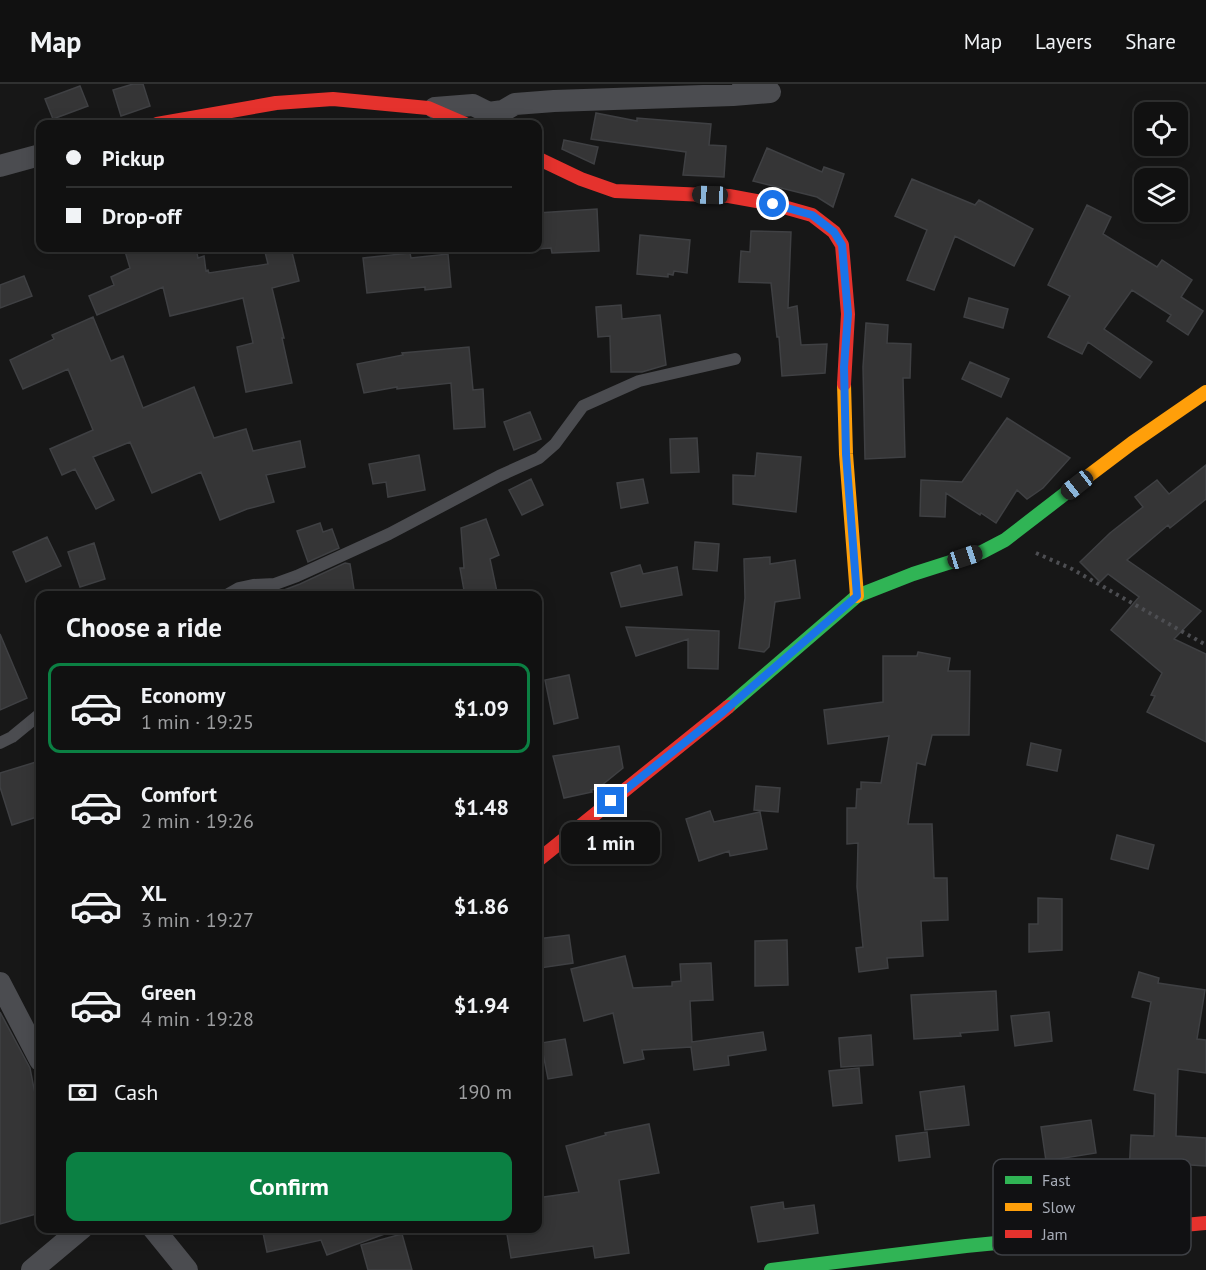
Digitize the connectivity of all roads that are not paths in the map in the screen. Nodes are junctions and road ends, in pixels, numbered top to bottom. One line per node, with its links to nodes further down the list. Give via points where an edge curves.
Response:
1 (770, 92): 2 (street, via 554,101 515,105 489,113 473,105)
2 (428, 108): 3 (street, via 333,99 276,103); 4 (street)
3 (172, 120)
4 (456, 120)
5 (36, 156): 7 (street)
6 (542, 160): 11 (street, via 615,191 729,196 773,204 812,215 834,232 842,245 848,314 844,367 846,454)
7 (0, 166)
8 (735, 359): 10 (lane, via 639,381 583,406 555,444 539,458 297,576)
9 (1206, 392): 11 (street, via 1005,540 982,552)
10 (233, 591)
11 (857, 596): 14 (street, via 723,712)
12 (36, 717): 13 (lane)
13 (0, 743)
14 (542, 857)
15 (0, 983): 16 (street)
16 (36, 1052)
17 (1206, 1223): 18 (street)
18 (1191, 1224)
19 (76, 1233): 22 (street)
20 (157, 1233): 23 (street)
21 (993, 1243): 24 (street)
22 (32, 1270)
23 (187, 1270)
24 (771, 1270)

